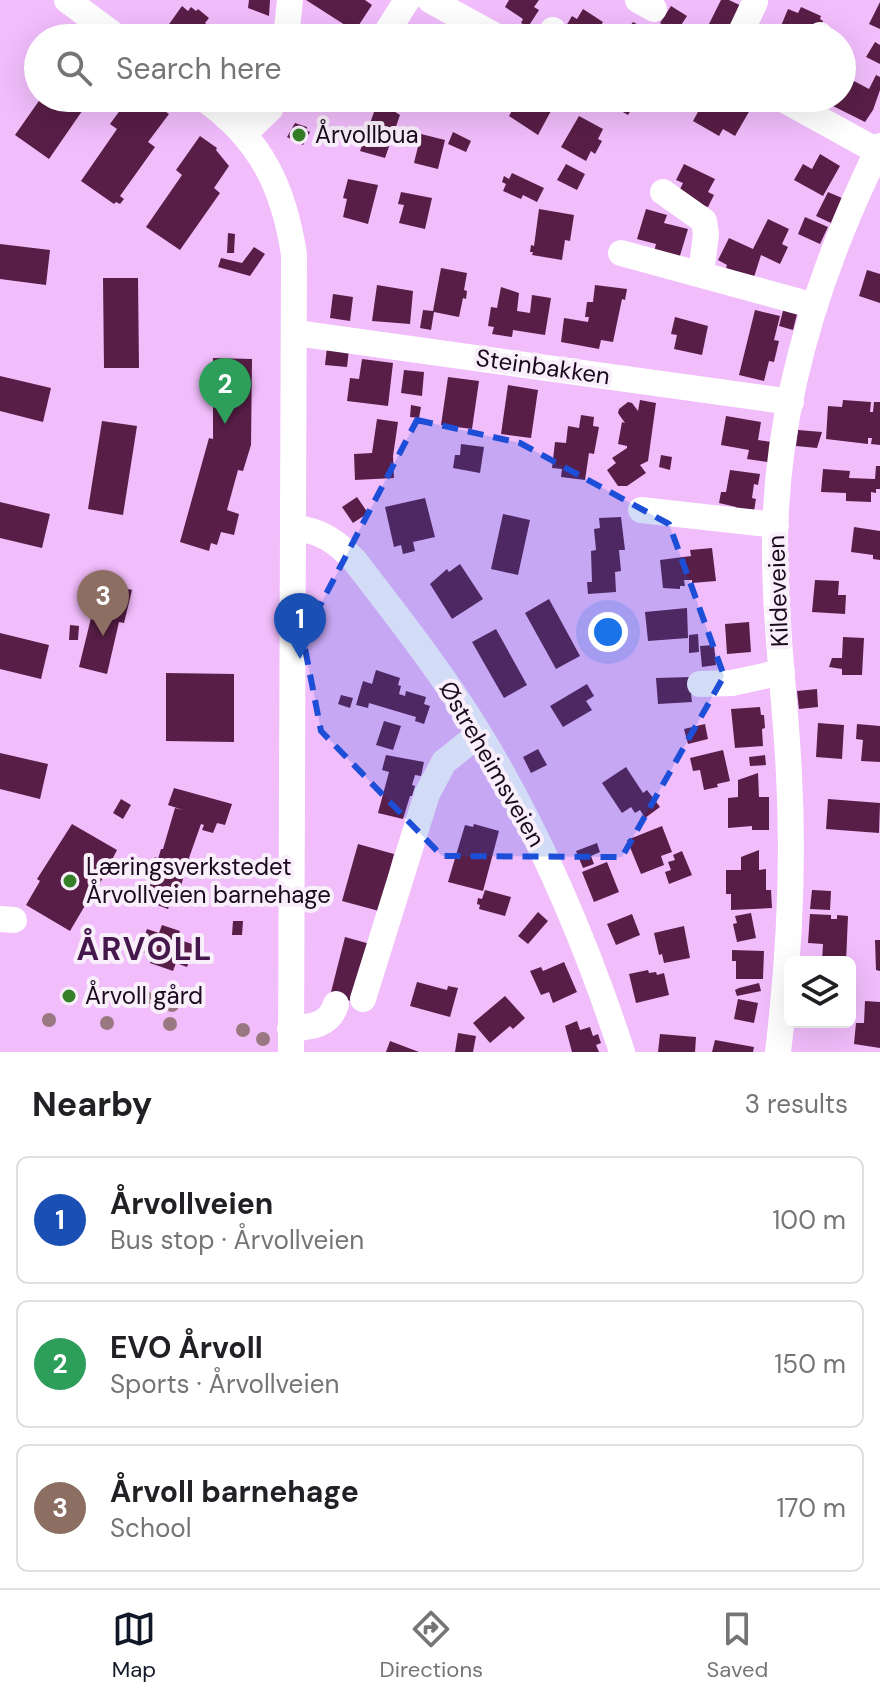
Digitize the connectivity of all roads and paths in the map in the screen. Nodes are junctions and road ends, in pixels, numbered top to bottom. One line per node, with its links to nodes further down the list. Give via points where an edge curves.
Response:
1 (67, 0): 6 (street)
2 (290, 0): 7 (street)
3 (407, 0): 8 (street)
4 (430, 0): 9 (street)
5 (755, 2): 10 (street)
6 (99, 24)
7 (287, 24)
8 (392, 24)
9 (474, 24)
10 (745, 24)
11 (220, 112): 15 (street)
12 (244, 112): 15 (street)
13 (264, 112): 15 (street)
14 (810, 112): 16 (street)
15 (236, 126): 21 (street, via 275,180 290,222)
16 (879, 149): 20 (street, Kildeveien, via 838,238)
17 (663, 192): 19 (street, via 704,221)
18 (621, 253): 19 (street)
19 (701, 274): 20 (street)
20 (815, 306): 22 (street, Kildeveien)
21 (296, 333): 22 (street, Steinbakken); 25 (street)
22 (791, 402): 24 (street, Kildeveien)
23 (641, 510): 24 (street)
24 (776, 525): 26 (street, Kildeveien)
25 (294, 528): 28 (street, Østreheimsveien, via 319,532 355,561); 31 (street)
26 (782, 672): 27 (street); 33 (street, Kildeveien, via 791,860)
27 (700, 684)
28 (479, 734): 29 (street, via 444,762 427,794); 32 (street, Østreheimsveien, via 551,868)
29 (363, 999)
30 (336, 1004): 31 (street, via 327,1021)
31 (290, 1040)
32 (622, 1052)
33 (778, 1052)

